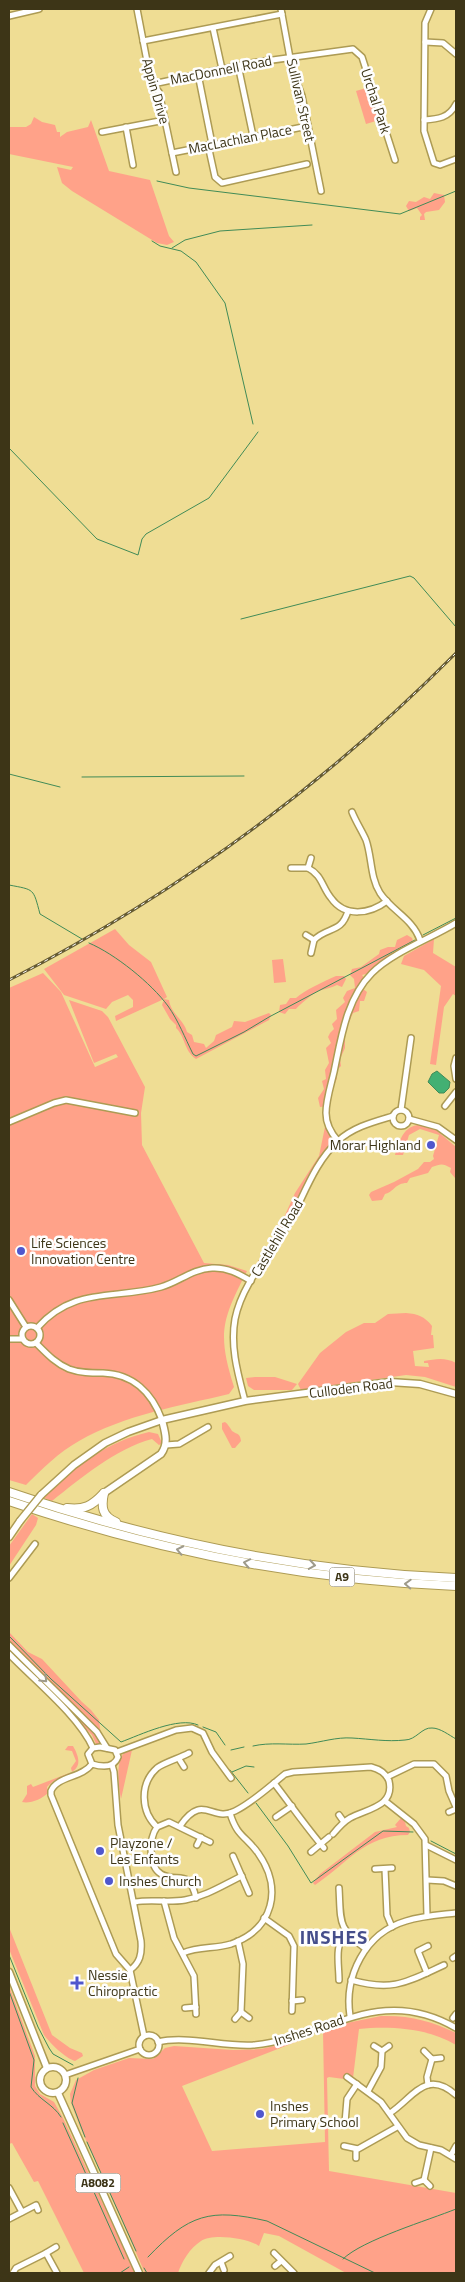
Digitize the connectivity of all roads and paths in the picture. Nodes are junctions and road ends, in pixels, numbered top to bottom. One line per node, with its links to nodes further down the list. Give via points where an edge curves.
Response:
1 (39, 9): 5 (street)
2 (137, 9): 7 (street, Appin Drive)
3 (431, 9): 8 (street, via 425,23)
4 (282, 12): 6 (street); 10 (street, Sullivan Street)
5 (9, 16)
6 (213, 28): 7 (street); 12 (street)
7 (143, 41): 14 (street, Appin Drive)
8 (425, 42): 9 (street, via 444,42); 17 (street)
9 (456, 54)
10 (290, 57): 11 (street, MacDonnell Road); 18 (street, Sullivan Street); 25 (street, Urchal Park, via 346,48 359,52)
11 (238, 66): 12 (street, MacDonnell Road); 21 (street)
12 (222, 69): 13 (street, MacDonnell Road)
13 (198, 74): 14 (street, MacDonnell Road); 22 (street)
14 (153, 84): 16 (street, Appin Drive, via 159,92)
15 (456, 104): 17 (street, via 444,118)
16 (165, 120): 19 (street); 23 (street, Appin Drive)
17 (424, 120): 24 (street, via 425,138 434,163 440,166)
18 (308, 126): 21 (street, MacLachlan Place); 29 (street, Sullivan Street)
19 (126, 127): 20 (street); 27 (street)
20 (102, 132)
21 (253, 136): 22 (street, MacLachlan Place)
22 (210, 145): 23 (street, MacLachlan Place); 26 (street, via 215,177 222,183)
23 (172, 153): 28 (street, Appin Drive)
24 (456, 159)
25 (396, 160)
26 (307, 164)
27 (133, 165)
28 (176, 172)
29 (321, 191)
30 (352, 812): 34 (street, via 367,842 375,883)
31 (312, 858): 33 (street)
32 (291, 868): 33 (street)
33 (308, 868): 35 (street, via 319,876 333,901)
34 (387, 901): 35 (street, via 370,910); 39 (street, via 410,923)
35 (348, 911): 38 (street, via 339,928)
36 (456, 924): 39 (street)
37 (306, 935): 38 (street)
38 (314, 940): 40 (street)
39 (420, 940): 56 (street, via 370,975 345,1022 327,1104 328,1126)
40 (311, 953)
41 (411, 1038): 45 (street)
42 (456, 1058): 43 (street)
43 (456, 1078)
44 (397, 1079): 45 (street)
45 (406, 1080): 50 (street)
46 (456, 1092): 47 (street)
47 (449, 1101): 48 (street); 49 (street)
48 (454, 1104)
49 (445, 1106)
50 (401, 1110): 52 (street, Castlehill Road); 53 (street, via 407,1112)
51 (136, 1113): 54 (street, via 66,1100)
52 (393, 1116): 53 (street, via 395,1124 400,1126 407,1124); 56 (street, Castlehill Road, via 365,1124)
53 (409, 1119): 55 (street, via 438,1127)
54 (9, 1122)
55 (456, 1140)
56 (338, 1141): 57 (street, Castlehill Road, via 320,1163 290,1221)
57 (251, 1281): 60 (street, via 221,1269 199,1270 154,1289 79,1299 59,1308); 65 (street, Castlehill Road, via 240,1303 233,1336)
58 (9, 1300): 59 (street)
59 (26, 1327): 60 (street); 62 (street, via 22,1331)
60 (37, 1328): 63 (street, via 40,1336)
61 (9, 1339): 62 (street)
62 (22, 1339): 63 (street, via 28,1344)
63 (36, 1343): 66 (street, via 70,1370 113,1374 131,1380 155,1402)
64 (456, 1394): 65 (main road, Culloden Road, via 420,1384 390,1382)
65 (245, 1402): 66 (main road, Culloden Road)
66 (162, 1420): 68 (main road); 74 (main road, Culloden Road, bridge, via 105,1443 74,1465 41,1495)
67 (208, 1427): 68 (street, via 180,1444)
68 (166, 1445): 70 (main road, via 157,1457)
69 (9, 1492): 72 (highway, A9)
70 (104, 1493): 72 (highway, A9, via 85,1508); 73 (highway, A9, via 104,1514)
71 (9, 1501): 78 (highway, A9, one-way to 71, via 323,1575 228,1559 86,1526)
72 (48, 1506): 73 (highway, A9)
73 (128, 1528): 77 (highway, A9, one-way to 77, via 229,1552 315,1566)
74 (9, 1537)
75 (35, 1544): 76 (street)
76 (9, 1578)
77 (456, 1578)
78 (456, 1586)
79 (9, 1645): 82 (street, one-way to 82, via 97,1732)
80 (9, 1654): 81 (street, via 77,1723)
81 (94, 1748): 82 (street); 86 (street, via 88,1754)
82 (107, 1748): 83 (street)
83 (117, 1752): 87 (street, via 118,1760); 89 (street, via 176,1730 192,1728 203,1733)
84 (188, 1753): 85 (street)
85 (179, 1759): 88 (street); 101 (street, via 155,1771 143,1798 146,1812)
86 (92, 1764): 87 (street); 132 (street, via 55,1784 51,1795 116,1954)
87 (112, 1765): 120 (street, via 118,1825)
88 (184, 1766)
89 (231, 1778)
90 (387, 1778): 91 (street, via 371,1767 293,1772); 92 (street, via 390,1788); 94 (street, via 414,1764 434,1764 446,1776)
91 (274, 1783): 93 (street); 96 (street)
92 (385, 1800): 99 (street, via 378,1807); 104 (street, via 414,1824)
93 (292, 1806): 98 (street); 106 (street)
94 (456, 1808): 95 (street)
95 (449, 1812)
96 (230, 1813): 100 (street, via 199,1809 189,1814); 123 (street, via 238,1832 258,1854 270,1879 272,1901)
97 (339, 1815): 99 (street)
98 (276, 1817)
99 (344, 1822): 106 (street)
100 (180, 1826): 101 (street, via 169,1822); 102 (street)
101 (157, 1827): 118 (street, via 151,1838 157,1870 168,1877 188,1880)
102 (201, 1837): 103 (street); 105 (street)
103 (210, 1842)
104 (426, 1844): 109 (street); 114 (street)
105 (197, 1845)
106 (322, 1846): 107 (street)
107 (311, 1852)
108 (233, 1856): 113 (street)
109 (456, 1860)
110 (392, 1868): 112 (street)
111 (375, 1869): 112 (street)
112 (385, 1869): 124 (street, via 387,1914)
113 (242, 1876): 117 (street); 118 (street)
114 (427, 1880): 115 (street); 122 (street)
115 (456, 1886)
116 (338, 1888): 125 (street)
117 (249, 1893)
118 (196, 1898): 119 (street)
119 (164, 1901): 120 (street); 129 (street, via 174,1938)
120 (135, 1902): 132 (street, via 142,1950 138,1962)
121 (456, 1913): 122 (street)
122 (427, 1916): 124 (street)
123 (264, 1918): 126 (street, via 252,1932); 139 (street, via 292,1940)
124 (392, 1927): 128 (street)
125 (346, 1933): 128 (street); 133 (street, via 338,1945)
126 (238, 1941): 129 (street); 143 (street, via 243,1964)
127 (428, 1946): 135 (street, via 418,1951)
128 (366, 1949): 137 (street)
129 (183, 1953): 140 (street, via 194,1976)
130 (444, 1964): 135 (street)
131 (346, 1969): 133 (street)
132 (130, 1970): 149 (street)
133 (339, 1970): 136 (street)
134 (9, 1972): 158 (main road, A8082)
135 (427, 1972): 137 (street, via 392,1986)
136 (339, 1980)
137 (351, 1980): 145 (street, via 348,1996)
138 (302, 2000): 139 (street)
139 (292, 2001): 142 (street)
140 (196, 2007): 141 (street); 144 (street)
141 (185, 2008)
142 (292, 2011)
143 (242, 2012): 146 (street); 147 (street)
144 (196, 2014)
145 (350, 2016): 148 (street, Inshes Road, via 403,2011 427,2016); 150 (street, Inshes Road, via 273,2042 238,2046)
146 (249, 2018)
147 (235, 2019)
148 (456, 2028)
149 (144, 2036): 150 (street, via 153,2036); 153 (street, via 140,2040)
150 (158, 2042): 153 (street, via 156,2052 150,2055)
151 (374, 2046): 154 (street)
152 (389, 2046): 154 (street)
153 (140, 2049): 159 (street)
154 (382, 2051): 163 (street, via 381,2067)
155 (424, 2051): 157 (street)
156 (441, 2058): 157 (street)
157 (432, 2060): 162 (street)
158 (47, 2068): 159 (main road, via 56,2067); 164 (main road, A8082, via 41,2074 41,2086 50,2093)
159 (65, 2075): 164 (main road, via 65,2087)
160 (347, 2077): 161 (street)
161 (356, 2084): 163 (street); 167 (street, via 348,2096)
162 (428, 2085): 165 (street, via 444,2087); 168 (street, via 414,2091)
163 (368, 2091): 168 (street)
164 (58, 2093): 195 (main road, A8082)
165 (456, 2095)
166 (338, 2111): 167 (street)
167 (346, 2112): 169 (street)
168 (390, 2113): 170 (street)
169 (345, 2123)
170 (397, 2127): 173 (street, via 413,2142); 174 (street)
171 (344, 2146): 174 (street)
172 (456, 2146): 175 (street)
173 (431, 2148): 175 (street); 178 (street)
174 (356, 2149): 176 (street)
175 (451, 2155): 177 (street)
176 (356, 2158)
177 (456, 2160)
178 (424, 2180): 179 (street); 180 (street)
179 (415, 2184)
180 (430, 2186)
181 (9, 2188): 183 (street)
182 (38, 2210): 183 (street, via 36,2204)
183 (22, 2212): 184 (street)
184 (9, 2219)
185 (56, 2247): 186 (street)
186 (46, 2253): 193 (street, via 16,2268); 194 (street)
187 (274, 2253): 189 (street)
188 (230, 2256): 190 (street)
189 (281, 2260): 191 (street); 197 (street)
190 (220, 2262): 192 (street); 196 (street)
191 (275, 2266)
192 (224, 2270)
193 (13, 2273)
194 (58, 2273)
195 (139, 2273)
196 (209, 2273)
197 (294, 2273)

